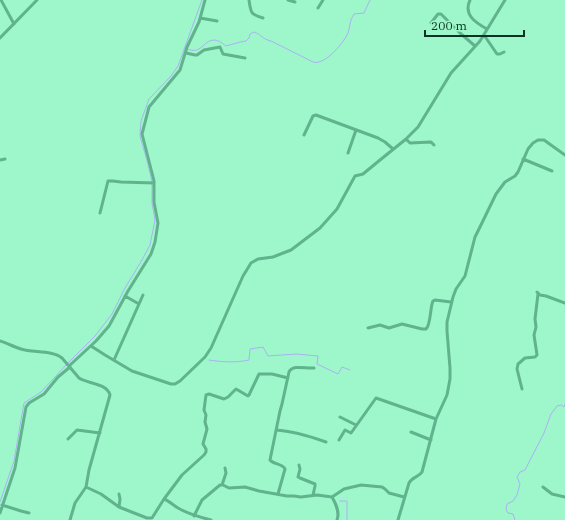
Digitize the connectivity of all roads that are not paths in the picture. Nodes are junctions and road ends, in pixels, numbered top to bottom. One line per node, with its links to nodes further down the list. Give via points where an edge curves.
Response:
1 (1, 0): 15 (street)
2 (37, 0): 15 (street)
3 (205, 0): 11 (street)
4 (249, 0): 12 (street, via 251,12)
5 (288, 0): 9 (street)
6 (323, 0): 10 (street)
7 (470, 0): 16 (street, via 468,12 477,24)
8 (505, 0): 16 (street)
9 (295, 2)
10 (318, 8)
11 (200, 18): 13 (street); 21 (street)
12 (263, 18)
13 (217, 21)
14 (431, 23): 19 (street, via 438,14 441,14)
15 (14, 24): 18 (street)
16 (487, 29): 17 (street)
17 (484, 35): 19 (street); 20 (street, via 496,53)
18 (0, 38)
19 (475, 46): 25 (street, via 451,73 418,128)
20 (504, 52)
21 (186, 53): 22 (street, via 195,55 204,50 220,47 223,54); 34 (street, via 179,72 147,112 142,135)
22 (245, 58)
23 (356, 130): 24 (street, via 316,114); 27 (street, via 382,140); 28 (street)
24 (304, 135)
25 (406, 139): 26 (street, via 410,143 431,142); 27 (street)
26 (434, 145)
27 (393, 149): 44 (street, via 363,174 355,176 331,217 309,237 291,250 251,263 242,276 211,348 180,381 171,384 132,371)
28 (348, 153)
29 (565, 155): 31 (street, via 546,141 540,140 530,146)
30 (5, 159): 32 (street)
31 (523, 159): 33 (street); 38 (street, via 515,176 505,182 496,194 475,237 465,276)
32 (0, 160)
33 (552, 171)
34 (152, 183): 35 (street, via 108,181); 37 (street, via 158,223 155,242 148,259)
35 (100, 213)
36 (143, 295): 40 (street)
37 (125, 296): 40 (street); 43 (street, via 105,332)
38 (451, 302): 41 (street, via 433,301 429,323 422,330 402,324 389,328 380,325); 50 (street, via 446,327 450,380 447,395)
39 (565, 303): 48 (street, via 538,293 534,335 537,355 525,358 517,366)
40 (139, 304): 44 (street)
41 (368, 328)
42 (0, 341): 45 (street, via 22,349 58,355)
43 (91, 346): 44 (street); 45 (street)
44 (114, 360)
45 (69, 367): 54 (street, via 81,379 105,388 110,395); 71 (street, via 44,394 26,407 15,468)
46 (314, 368): 47 (street, via 293,368)
47 (288, 378): 52 (street); 70 (street, via 259,374 249,396 236,389 224,399 206,395 206,429 203,444 206,452 182,475)
48 (522, 389)
49 (340, 417): 51 (street)
50 (436, 419): 51 (street, via 376,398); 57 (street)
51 (356, 425): 56 (street, via 351,433 346,430)
52 (276, 430): 58 (street); 65 (street, via 270,460 285,470)
53 (411, 432): 57 (street)
54 (100, 433): 55 (street, via 77,430); 62 (street)
55 (68, 439)
56 (339, 440)
57 (431, 440): 68 (street, via 422,472 410,481)
58 (326, 442)
59 (299, 465): 66 (street, via 298,477 315,484)
60 (225, 468): 61 (street)
61 (222, 484): 65 (street, via 229,488); 75 (street, via 202,500)
62 (86, 487): 72 (street); 77 (street, via 74,504)
63 (543, 487): 69 (street, via 553,494)
64 (119, 494): 72 (street)
65 (278, 494): 66 (street, via 301,497)
66 (313, 495): 67 (street)
67 (332, 497): 68 (street, via 344,489 361,485 382,487 389,493); 79 (street, via 339,516)
68 (404, 497): 80 (street)
69 (565, 497)
70 (164, 500): 75 (street); 76 (street)
71 (2, 505): 73 (street); 74 (street)
72 (118, 506): 76 (street)
73 (0, 513)
74 (29, 513)
75 (194, 516): 78 (street)
76 (152, 519)
77 (70, 520)
78 (210, 520)
79 (337, 520)
80 (398, 520)

